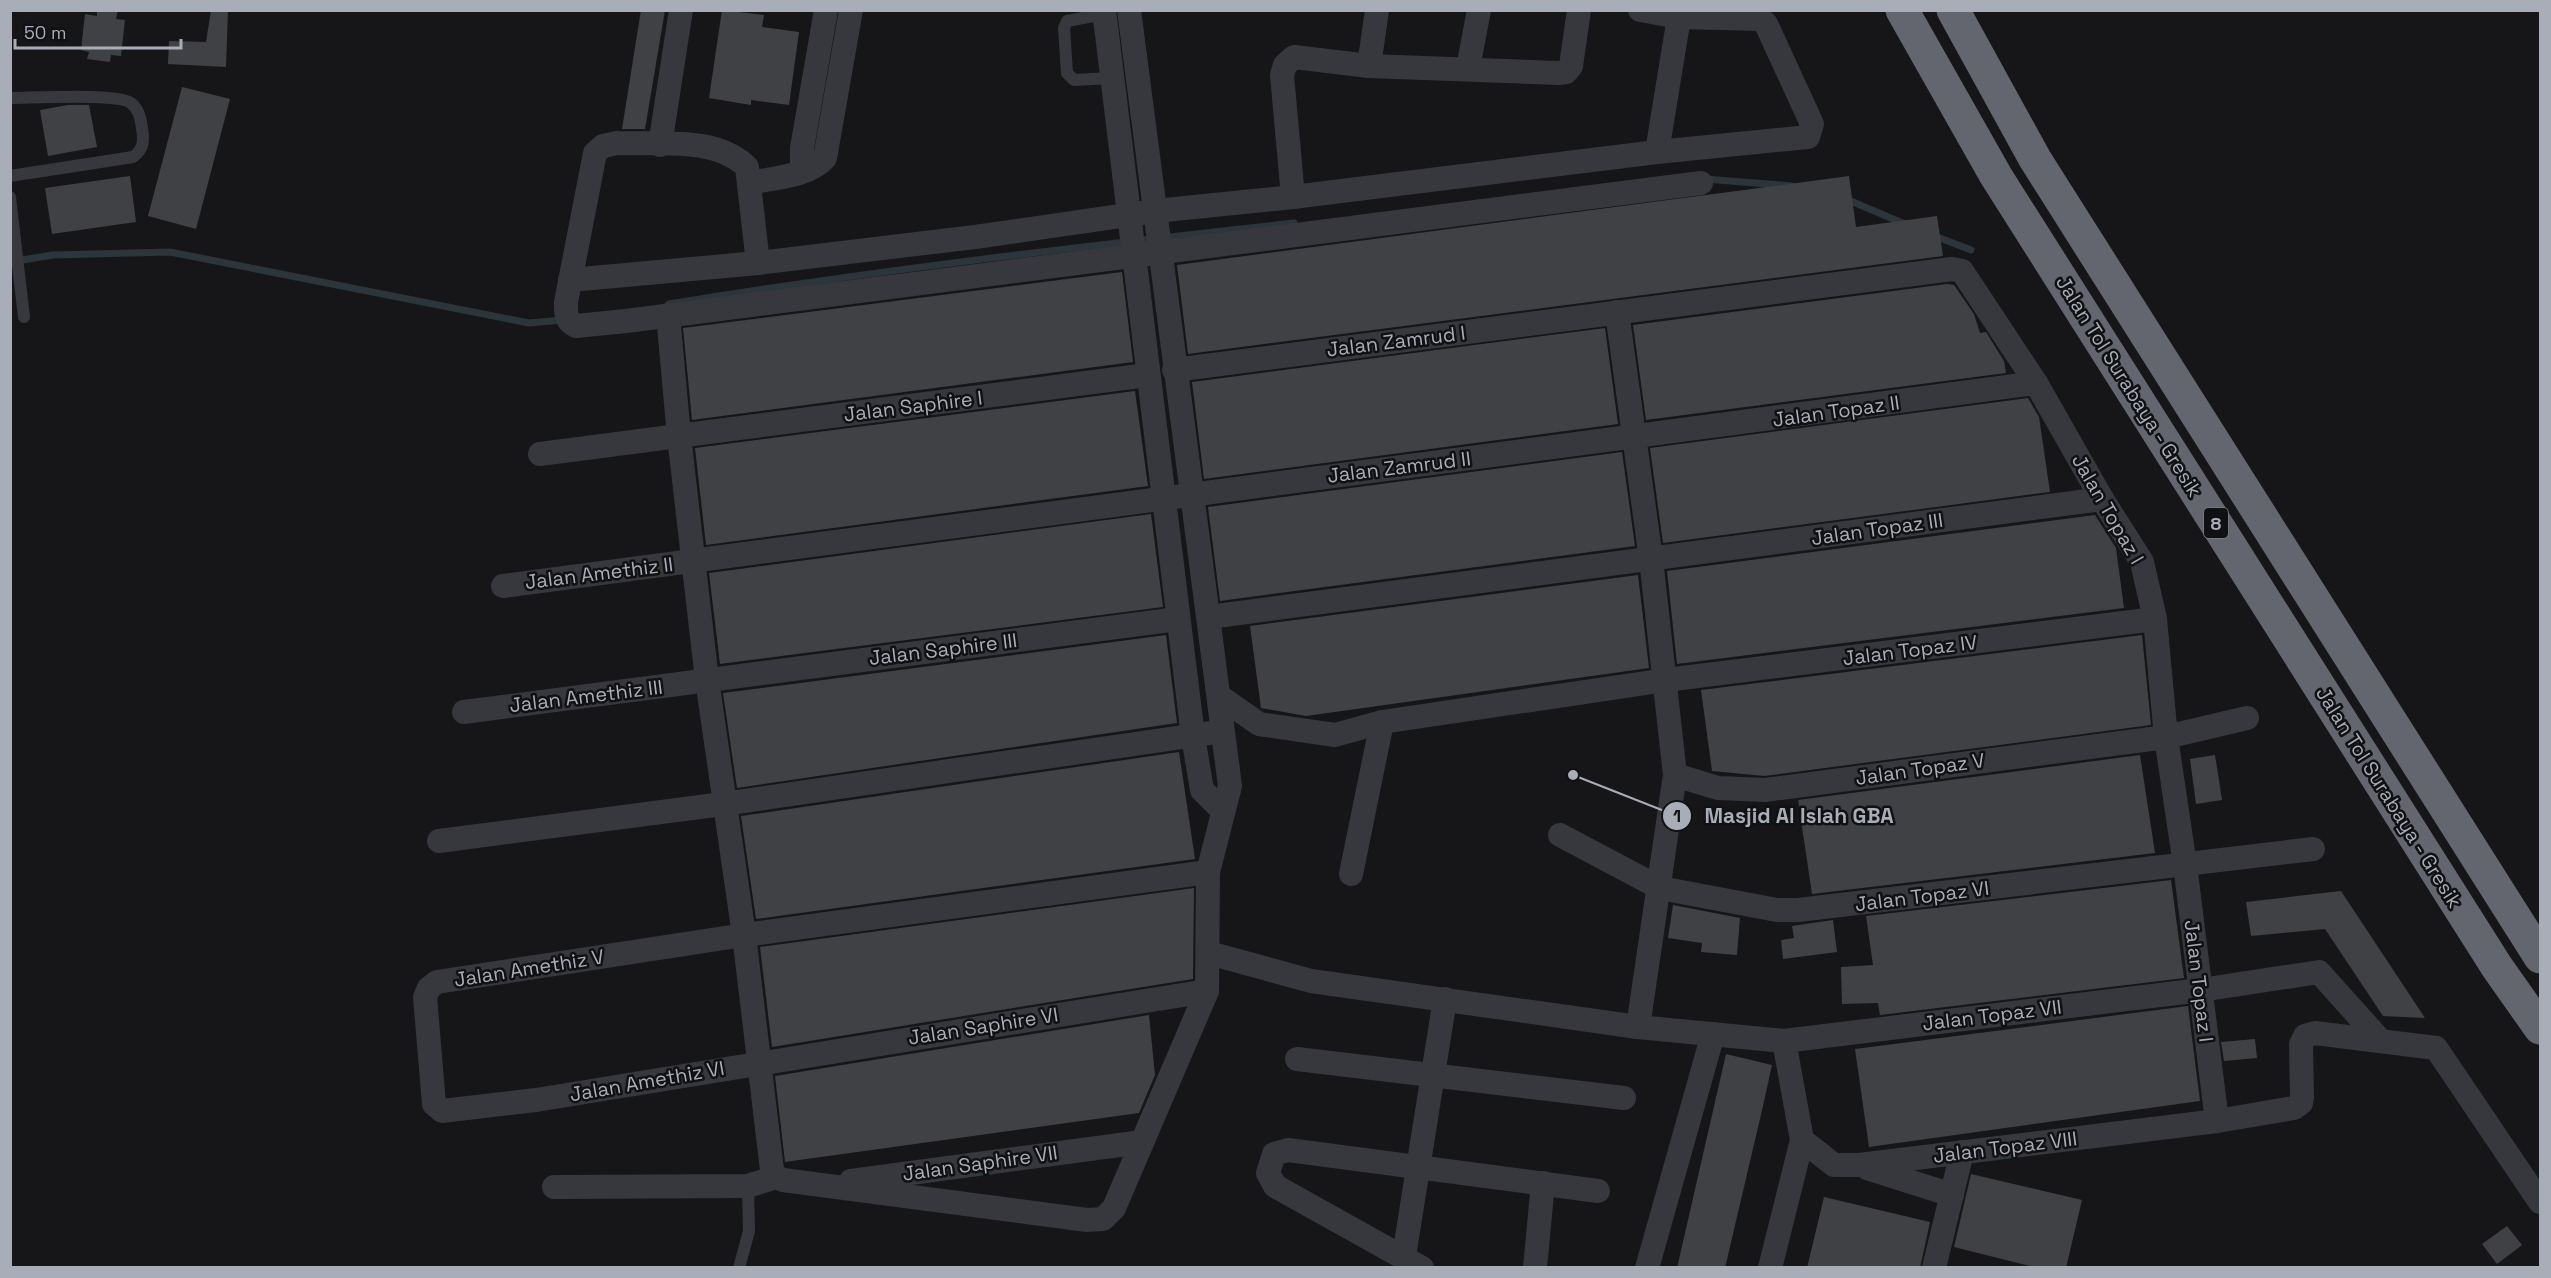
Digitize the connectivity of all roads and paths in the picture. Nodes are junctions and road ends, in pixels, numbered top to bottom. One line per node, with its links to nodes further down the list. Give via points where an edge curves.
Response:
1 (681, 10): 17 (street)
2 (826, 10): 19 (street, via 802,148)
3 (851, 10): 19 (street, via 825,158)
4 (1129, 10): 26 (street)
5 (1377, 10): 13 (street)
6 (1479, 10): 14 (street)
7 (1579, 10): 14 (street, via 1571,66 1566,72)
8 (1640, 10): 12 (street)
9 (1902, 10): 74 (highway, Jalan Tol Surabaya - Gresik / 8, via 1996,176 2497,967)
10 (1953, 10): 69 (highway, Jalan Tol Surabaya - Gresik / 8, via 2041,169)
11 (1104, 12): 15 (street); 15 (lane, via 1067,21 1067,73 1074,80)
12 (1679, 17): 18 (street); 18 (street, via 1761,19 1812,128 1808,137)
13 (1369, 66): 14 (street); 24 (street, via 1294,57 1285,65 1282,75)
14 (1468, 68)
15 (1112, 78): 27 (street)
16 (10, 98): 20 (lane, via 113,97 130,102 138,110 143,142 133,157)
17 (660, 145): 21 (street, via 707,146 729,152 747,167); 29 (street, via 617,143 598,149)
18 (1657, 152): 25 (street)
19 (802, 171): 21 (street)
20 (10, 176)
21 (749, 183): 28 (street)
22 (1701, 183): 25 (street)
23 (10, 197): 32 (lane)
24 (1293, 197): 25 (street); 26 (street)
25 (1324, 211): 26 (street)
26 (1157, 232): 27 (street); 27 (street); 33 (street)
27 (1130, 235): 28 (street, via 975,237); 31 (street); 34 (street)
28 (758, 263): 29 (street)
29 (570, 280): 31 (street, via 568,317 576,326)
30 (1617, 312): 33 (street, Jalan Zamrud I); 35 (street, Jalan Topaz I, via 1952,269 1962,271 1970,280); 37 (street)
31 (668, 315): 36 (street)
32 (24, 316)
33 (1174, 370): 39 (street)
34 (1147, 375): 36 (street, Jalan Saphire I); 41 (street)
35 (2036, 383): 37 (street, Jalan Topaz II); 40 (street, Jalan Topaz I)
36 (679, 436): 38 (street, Jalan Saphire I); 43 (street)
37 (1635, 438): 39 (street, Jalan Zamrud II); 42 (street)
38 (540, 454)
39 (1191, 493): 41 (street, Jalan Zamrud II); 45 (street)
40 (2102, 499): 42 (street, Jalan Topaz III); 47 (street, Jalan Topaz I, via 2142,562)
41 (1163, 500): 43 (street, Jalan Amethiz II); 46 (street)
42 (1651, 559): 45 (street, Jalan Topaz III); 49 (street)
43 (695, 561): 44 (street, Jalan Amethiz II); 48 (street)
44 (502, 586)
45 (1209, 617): 50 (street)
46 (1178, 619): 48 (street, Jalan Saphire III); 55 (street)
47 (2155, 619): 49 (street, Jalan Topaz IV); 56 (street, Jalan Topaz I)
48 (707, 680): 51 (street, Jalan Amethiz III); 58 (street)
49 (1666, 680): 53 (street, Jalan Topaz IV); 57 (street)
50 (1219, 696): 53 (street, Jalan Topaz IV, via 1259,724 1335,735); 54 (street)
51 (464, 712)
52 (2247, 718): 56 (street, Jalan Topaz V)
53 (1382, 722): 65 (street)
54 (1223, 731): 55 (street); 59 (street, via 1230,786)
55 (1193, 736): 58 (street); 59 (street, via 1202,790)
56 (2166, 737): 57 (street, Jalan Topaz V, via 1765,790 1718,788); 63 (street, Jalan Topaz I)
57 (1676, 775): 66 (street)
58 (723, 804): 61 (street); 67 (street)
59 (1223, 811): 64 (street)
60 (1560, 835): 66 (street, Jalan Topaz VI)
61 (439, 841)
62 (2313, 849): 63 (street, Jalan Topaz VI)
63 (2185, 865): 66 (street, Jalan Topaz VI, via 1798,910 1777,910); 70 (street, Jalan Topaz I)
64 (1208, 872): 67 (street); 68 (street)
65 (1351, 874)
66 (1660, 888): 73 (street)
67 (744, 935): 79 (street); 82 (street, Jalan Amethiz V, via 437,982 429,988 426,997 437,1108 442,1111)
68 (1209, 953): 71 (street); 72 (street, Jalan Topaz VII, via 1311,981)
69 (2541, 957)
70 (2201, 990): 76 (street, Jalan Topaz VII, via 2319,972); 77 (street, Jalan Topaz VII); 83 (street, Jalan Topaz I)
71 (1207, 991): 79 (street, Jalan Saphire VI); 85 (street)
72 (1445, 999): 73 (street, Jalan Topaz VII); 80 (street)
73 (1638, 1027): 75 (street, Jalan Topaz VII)
74 (2541, 1028)
75 (1713, 1034): 77 (street, Jalan Topaz VII); 101 (street)
76 (2380, 1040): 83 (street, Jalan Topaz VIII, via 2315,1033 2305,1036 2301,1044 2301,1103 2294,1108); 96 (street, via 2436,1048)
77 (1784, 1041): 84 (street)
78 (1297, 1059): 80 (street)
79 (758, 1062): 82 (street, Jalan Amethiz VI); 89 (street)
80 (1432, 1077): 81 (street); 87 (street)
81 (1624, 1098)
82 (536, 1100)
83 (2217, 1121): 86 (street, Jalan Topaz VIII)
84 (1802, 1140): 88 (street, Jalan Topaz VIII, via 1834,1165); 102 (street)
85 (1142, 1142): 91 (street, Jalan Saphire VII); 91 (street, via 1114,1208 1103,1219)
86 (1962, 1152): 88 (street, Jalan Topaz VIII); 95 (street)
87 (1420, 1165): 90 (street); 97 (street); 97 (street, via 1288,1149 1274,1154 1268,1168 1271,1182 1283,1192)
88 (1858, 1165): 95 (street)
89 (776, 1177): 91 (street); 92 (street)
90 (1543, 1183): 94 (street); 100 (street)
91 (819, 1185)
92 (748, 1186): 93 (street); 99 (lane, via 749,1232)
93 (554, 1187)
94 (1598, 1191)
95 (1952, 1196): 98 (street)
96 (2541, 1202)
97 (1413, 1262)
98 (1939, 1266)
99 (739, 1268)
100 (1535, 1268)
101 (1647, 1268)
102 (1770, 1268)

